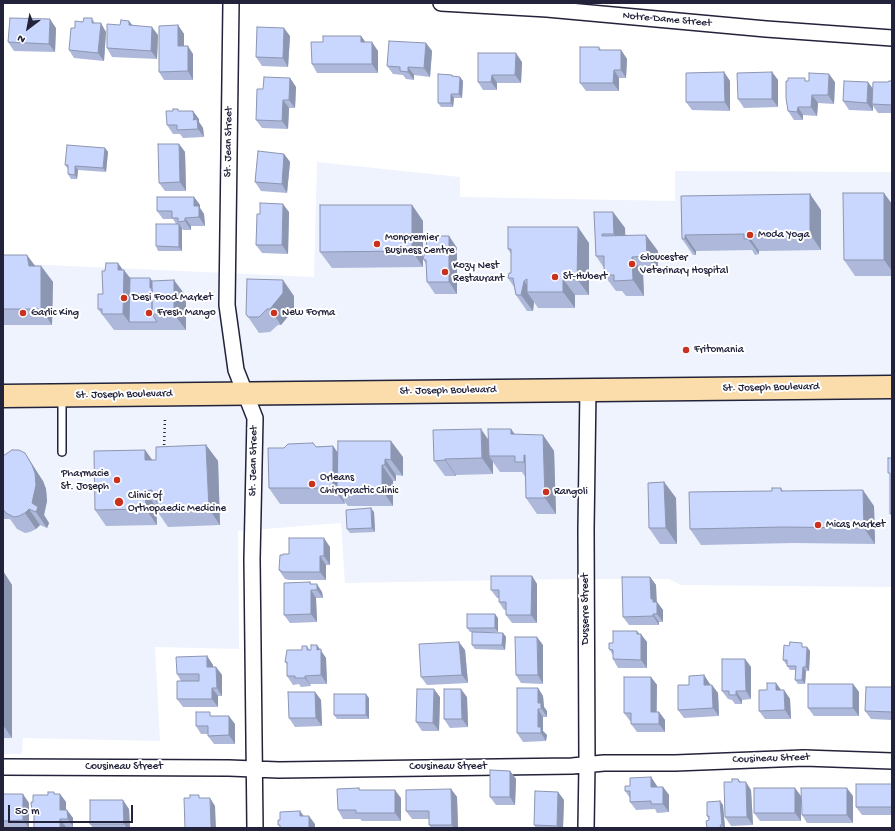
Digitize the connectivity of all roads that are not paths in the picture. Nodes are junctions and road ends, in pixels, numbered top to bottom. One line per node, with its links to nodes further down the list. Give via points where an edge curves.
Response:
1 (231, 3): 7 (street, St. Jean Street, via 227,305 236,370)
2 (441, 3): 3 (street, Notre-Dame Street)
3 (547, 6): 4 (street, Notre-Dame Street, via 766,29)
4 (892, 38)
5 (892, 387): 6 (main road, St. Joseph Boulevard)
6 (588, 389): 7 (main road, St. Joseph Boulevard); 12 (street, Dusserre Street)
7 (245, 393): 8 (main road, St. Joseph Boulevard); 14 (street, St. Jean Street, via 255,418 252,551)
8 (62, 395): 9 (main road, St. Joseph Boulevard); 10 (lane)
9 (3, 396)
10 (62, 452)
11 (892, 761): 12 (street, Cousineau Street, via 804,758)
12 (587, 764): 14 (street, Cousineau Street, via 279,770); 16 (street, Dusserre Street)
13 (3, 767): 14 (street, Cousineau Street)
14 (254, 768): 15 (street, St. Jean Street)
15 (255, 828)
16 (586, 828)

